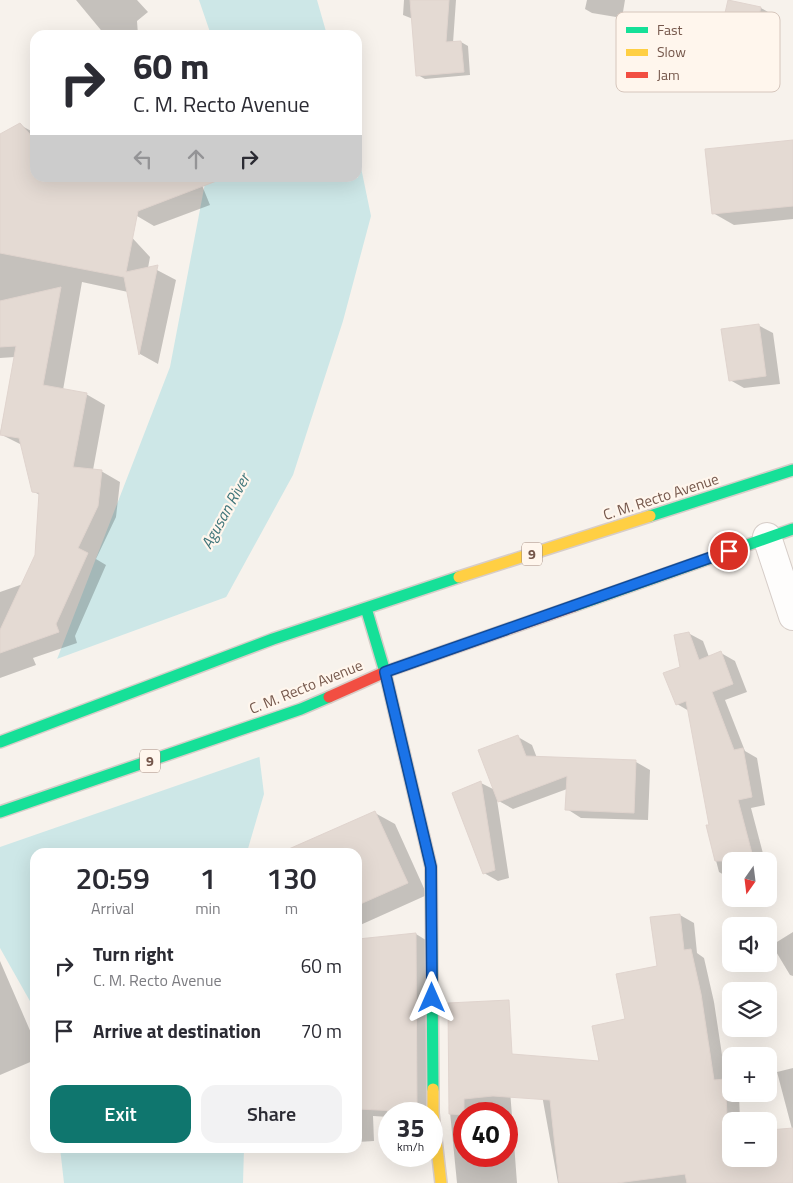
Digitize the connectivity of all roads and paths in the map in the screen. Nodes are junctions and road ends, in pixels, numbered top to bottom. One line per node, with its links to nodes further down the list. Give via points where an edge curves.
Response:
1 (793, 470): 4 (main road, C. M. Recto Avenue / 9)
2 (793, 529): 3 (main road, C. M. Recto Avenue / 9)
3 (767, 538): 5 (street); 6 (main road, C. M. Recto Avenue / 9)
4 (366, 608): 6 (main road); 7 (main road, C. M. Recto Avenue / 9, via 273,639)
5 (793, 616)
6 (385, 672): 8 (main road, C. M. Recto Avenue / 9, via 301,709); 9 (main road, via 431,867 433,1113)
7 (0, 742)
8 (0, 812)
9 (442, 1183)

